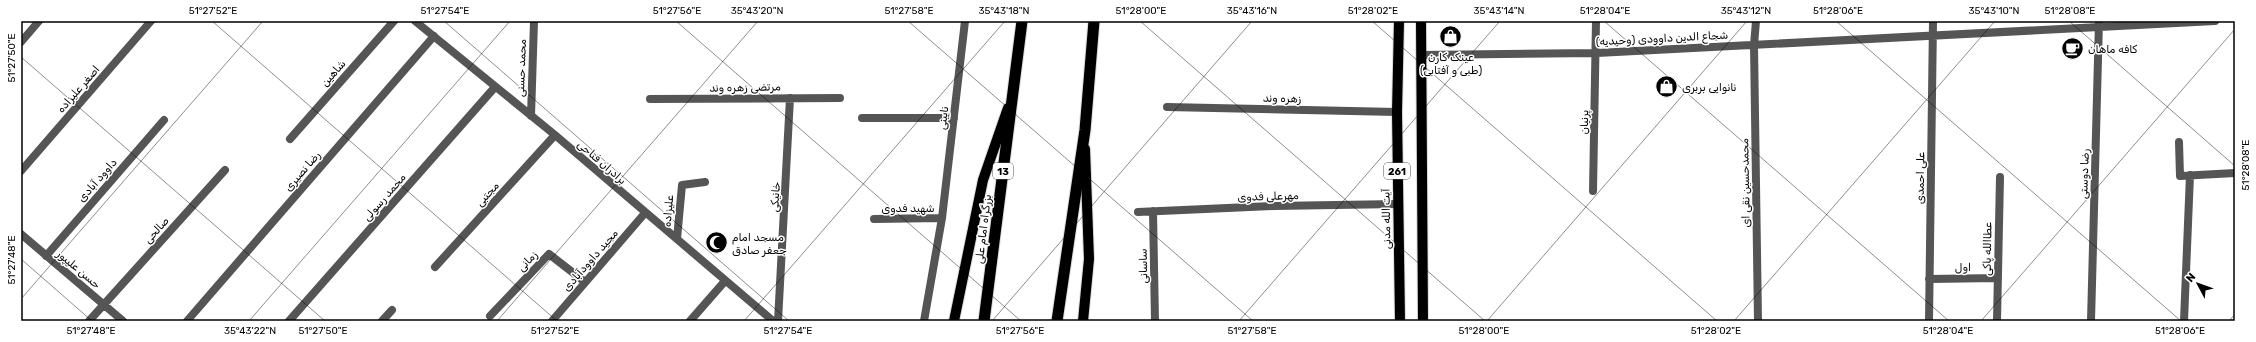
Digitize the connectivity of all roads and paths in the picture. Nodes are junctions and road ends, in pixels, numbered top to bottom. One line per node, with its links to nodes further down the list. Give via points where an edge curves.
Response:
1 (39, 21): 18 (street)
2 (151, 21): 37 (street, اصغر علیزاده)
3 (394, 21): 35 (street, شاهین)
4 (416, 21): 16 (street, برادران فتاحی)
5 (534, 21): 29 (street, محمد حسنی)
6 (965, 21): 31 (street, نایینی)
7 (1022, 21): 23 (highway, بزرگراه امام علی / 13)
8 (1094, 21): 33 (highway)
9 (1399, 21): 28 (main road, آیت الله مدنی / 261)
10 (1421, 21): 21 (main road, 261)
11 (1596, 21): 20 (street, پرنیان)
12 (1756, 21): 19 (street, محمدحسین نقی ای)
13 (1933, 21): 17 (street, علی احمدی)
14 (2215, 21): 15 (street, شجاع الدین داوودی (وحیدیه))
15 (2099, 24): 17 (street, شجاع الدین داوودی (وحیدیه)); 81 (street, رضا دوستی)
16 (434, 36): 22 (street, برادران فتاحی); 63 (street, رضا نصیری)
17 (1933, 36): 19 (street, شجاع الدین داوودی (وحیدیه)); 55 (street, علی احمدی)
18 (21, 42)
19 (1754, 45): 20 (street, شجاع الدین داوودی (وحیدیه)); 78 (street, محمدحسین نقی ای)
20 (1597, 53): 21 (street, شجاع الدین داوودی (وحیدیه)); 43 (street, پرنیان)
21 (1421, 55): 77 (main road, 261)
22 (495, 87): 29 (street, برادران فتاحی); 64 (street, محمد رسولی)
23 (1013, 93): 71 (main road, via 983,180); 72 (highway, بزرگراه امام علی / 13)
24 (790, 98): 25 (street, مرتضی زهره وند); 26 (street, مرتضی زهره وند); 69 (street, خانیکی)
25 (840, 98)
26 (650, 99)
27 (1167, 107): 28 (street, زهره وند)
28 (1397, 112): 44 (main road, آیت الله مدنی / 261)
29 (531, 116): 34 (street, برادران فتاحی)
30 (862, 118): 31 (street)
31 (954, 118): 48 (street, نایینی)
32 (164, 120): 52 (street, داوود آبادی)
33 (1085, 130): 73 (highway); 74 (main road, via 1089,259)
34 (555, 135): 47 (street, برادران فتاحی); 53 (street, مجتبی)
35 (290, 139)
36 (2179, 142): 40 (street, via 2180,176)
37 (21, 170)
38 (225, 170): 58 (street, صالحی)
39 (2235, 174): 40 (street)
40 (2190, 175): 82 (street)
41 (2000, 177): 54 (street, عطاالله پاکی)
42 (705, 182): 51 (street, علیزاده, via 682,185)
43 (1594, 191)
44 (1398, 204): 45 (street, مهرعلی فدوی); 76 (main road, آیت الله مدنی / 261)
45 (1153, 211): 46 (street, مهرعلی فدوی); 75 (street, ساسانی)
46 (1138, 212)
47 (645, 213): 51 (street, برادران فتاحی); 57 (street, مجید داوودآبادی)
48 (942, 218): 49 (street, شهید فدوی); 70 (street, نایینی)
49 (874, 219)
50 (21, 234): 52 (street, حسن علیپور)
51 (677, 239): 56 (street, برادران فتاحی)
52 (46, 256): 58 (street, حسن علیپور)
53 (435, 268)
54 (1998, 278): 55 (street, اول); 80 (street, عطاالله پاکی)
55 (1929, 279): 79 (street, علی احمدی)
56 (725, 281): 67 (street); 68 (street, برادران فتاحی)
57 (585, 282): 60 (street, زمانی, via 549,254); 66 (street, مجید داوودآبادی)
58 (104, 305): 61 (street, صالحی); 62 (street, حسن علیپور)
59 (392, 310): 65 (street)
60 (490, 316)
61 (89, 321)
62 (123, 321)
63 (187, 321)
64 (289, 321)
65 (382, 321)
66 (552, 321)
67 (690, 321)
68 (773, 321)
69 (778, 321)
70 (924, 321)
71 (954, 321)
72 (984, 321)
73 (1057, 321)
74 (1083, 321)
75 (1155, 321)
76 (1400, 321)
77 (1423, 321)
78 (1758, 321)
79 (1929, 321)
80 (1997, 321)
81 (2091, 321)
82 (2184, 321)

